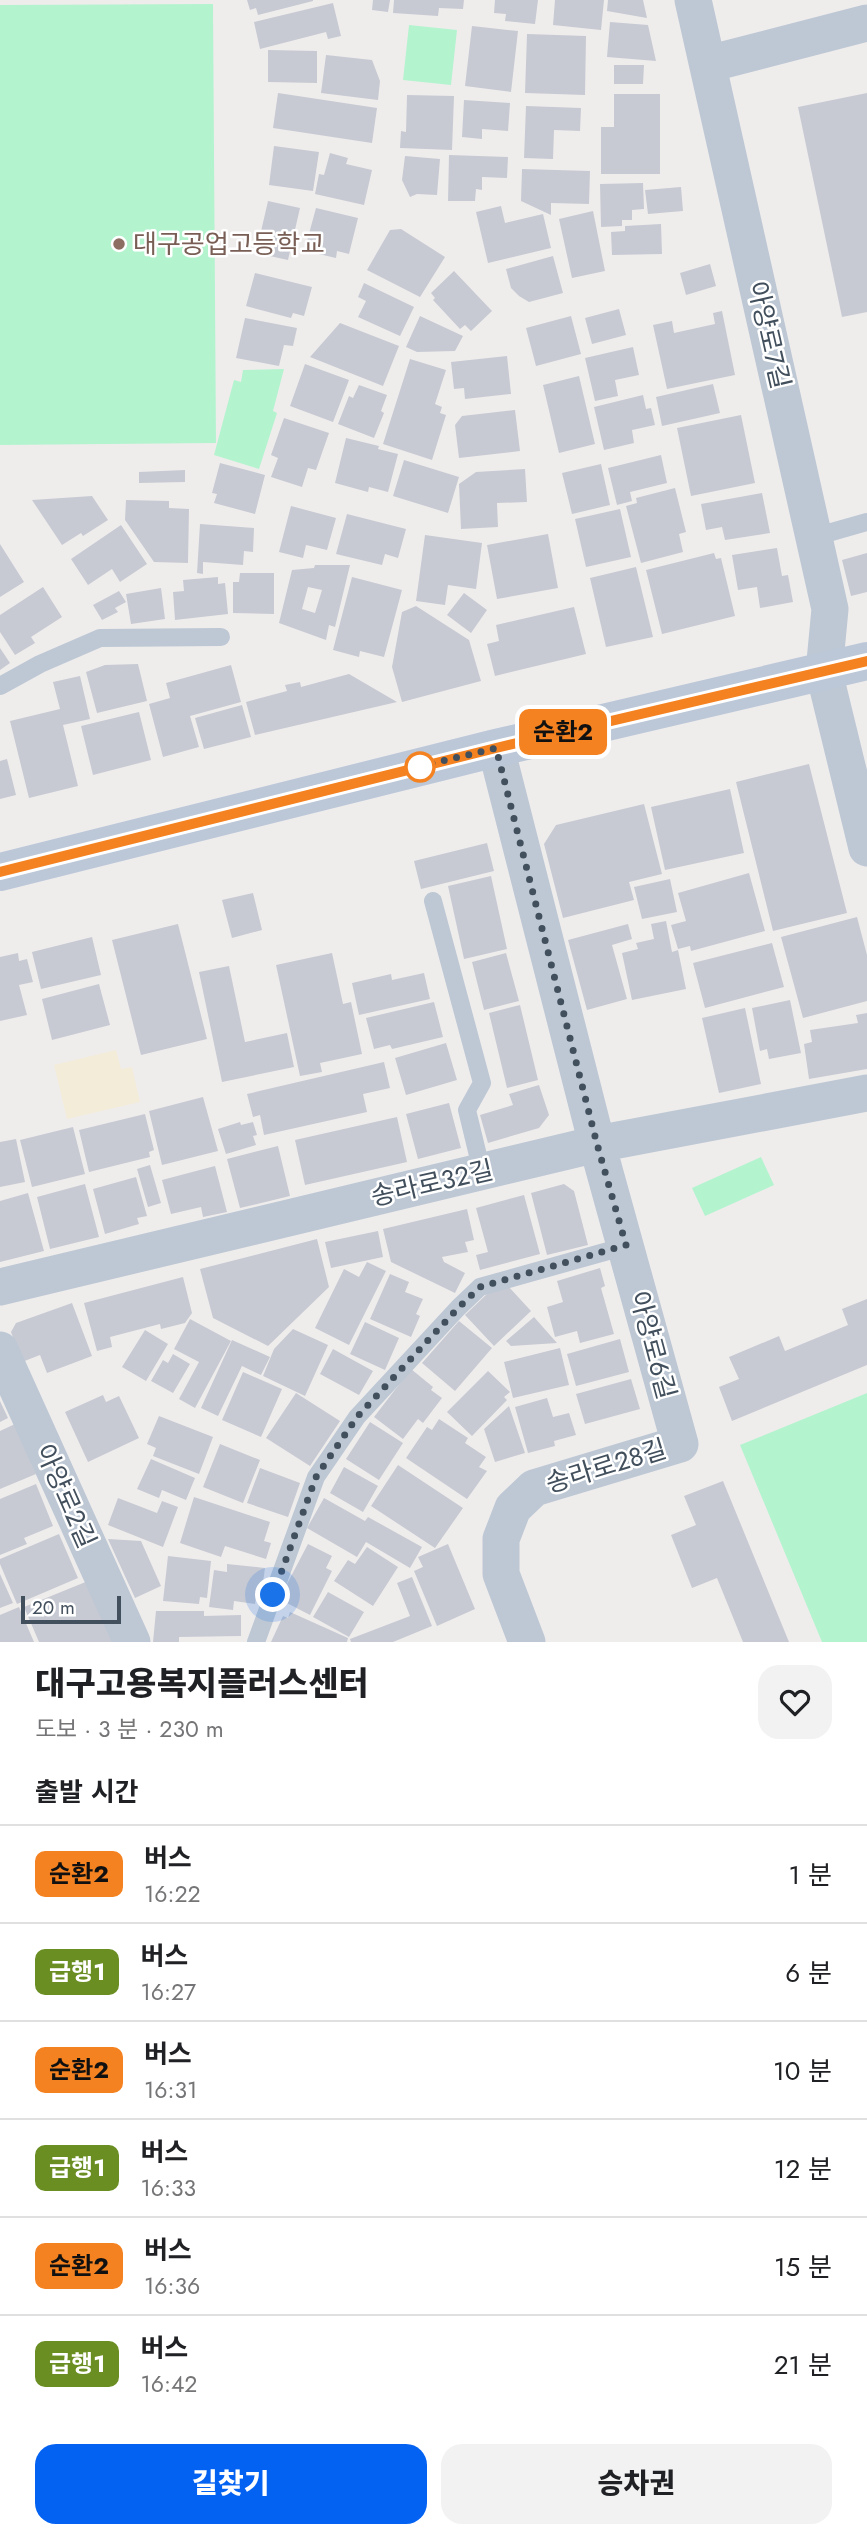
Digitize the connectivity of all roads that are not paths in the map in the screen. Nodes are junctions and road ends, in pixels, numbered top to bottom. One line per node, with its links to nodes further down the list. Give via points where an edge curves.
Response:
1 (693, 0): 3 (street, 아양로7길)
2 (867, 23): 3 (street)
3 (708, 64): 5 (street, 아양로7길)
4 (867, 522): 5 (lane)
5 (814, 537): 8 (street, 아양로7길, via 830,609)
6 (221, 637): 9 (lane, via 100,638)
7 (867, 662): 8 (main road)
8 (824, 671): 10 (main road); 11 (street, 아양로7길)
9 (0, 686)
10 (496, 748): 12 (main road); 15 (street, 아양로6길)
11 (867, 848)
12 (0, 872)
13 (433, 901): 16 (lane, via 482,1083 467,1111)
14 (867, 1093): 15 (street, 송라로32길)
15 (597, 1144): 16 (street, 송라로32길); 17 (street, 아양로6길)
16 (482, 1172): 18 (street, 송라로32길)
17 (626, 1245): 20 (street, 아양로6길); 22 (lane, via 480,1287 357,1417 316,1477)
18 (0, 1287)
19 (0, 1350): 21 (street, 아양로2길)
20 (680, 1444): 23 (street, 송라로28길, via 534,1488 513,1508 500,1539 500,1574)
21 (132, 1642)
22 (256, 1642)
23 (527, 1642)

